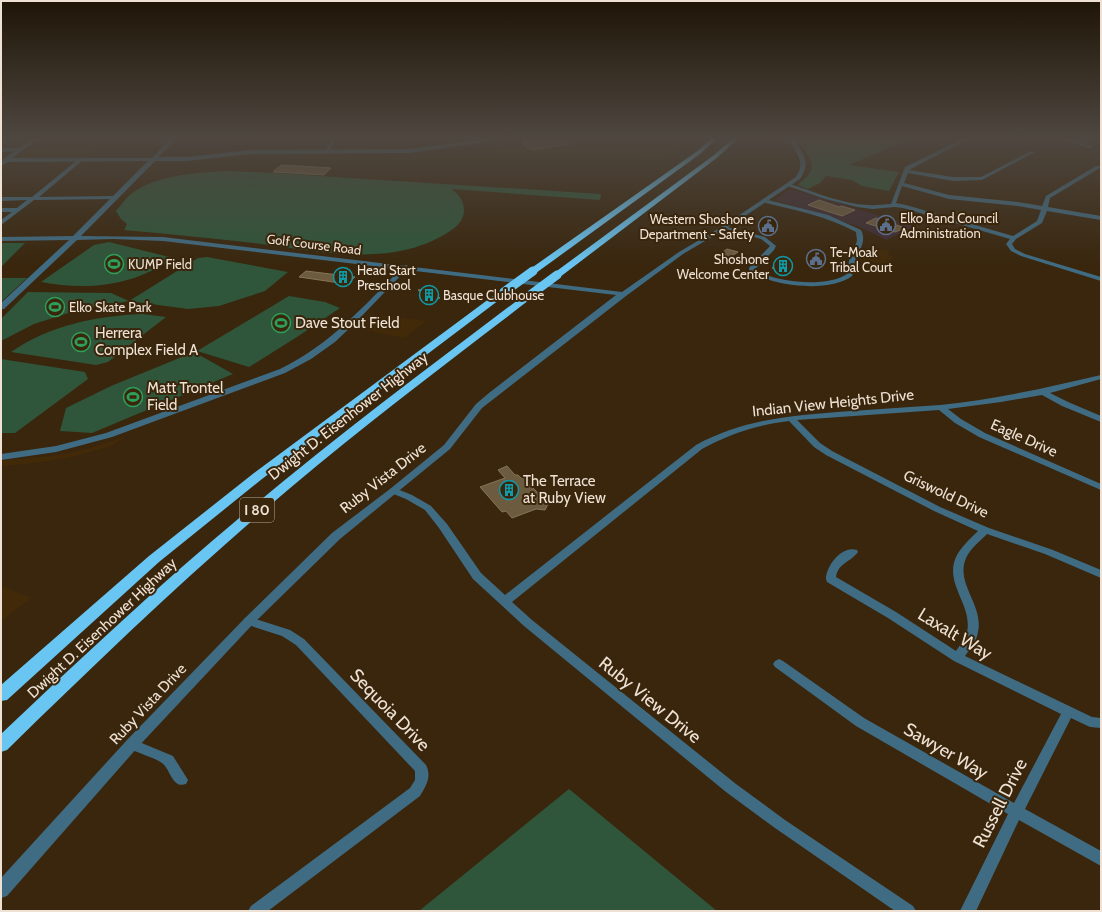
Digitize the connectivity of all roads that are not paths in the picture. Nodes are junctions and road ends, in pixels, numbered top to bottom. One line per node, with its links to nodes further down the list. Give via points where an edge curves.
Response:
1 (55, 181): 10 (street)
2 (131, 181): 11 (street)
3 (659, 181): 45 (highway, Dwight D. Eisenhower Highway / I 80, bridge, via 504,292 270,467 154,559)
4 (683, 181): 49 (highway, Dwight D. Eisenhower Highway / I 80, bridge, via 406,390 285,486 133,620)
5 (794, 181): 9 (street, Ruby Vista Drive)
6 (901, 181): 8 (street)
7 (1075, 181): 15 (street, via 1048,197)
8 (900, 184): 14 (street); 15 (street, via 949,198)
9 (788, 185): 13 (street, Ruby Vista Drive); 14 (street, via 860,206 876,207)
10 (34, 198): 11 (street); 12 (street); 17 (street)
11 (113, 198): 21 (street)
12 (1, 199)
13 (764, 201): 20 (street, Ruby Vista Drive); 20 (street, via 795,207 859,231 861,239 850,276 833,282 810,284 759,275 751,269 772,250 773,246 763,238)
14 (893, 203): 22 (street)
15 (1043, 208): 18 (street); 22 (street, via 1044,213 1040,222)
16 (1, 210): 17 (street)
17 (18, 210): 19 (street)
18 (1101, 218)
19 (1, 222)
20 (725, 227): 27 (street, Ruby Vista Drive, via 681,253)
21 (75, 238): 23 (street, Golf Course Road); 24 (street, Golf Course Road, via 163,239); 29 (street)
22 (1014, 238): 25 (street, via 1009,244 1013,250)
23 (1, 239)
24 (406, 267): 26 (street, Golf Course Road); 35 (street, via 335,338 299,362 272,375 88,442 39,453)
25 (1101, 279)
26 (554, 285): 27 (street, Golf Course Road); 28 (street, via 598,294)
27 (624, 294): 28 (street, Ruby Vista Drive)
28 (610, 304): 37 (street, Ruby Vista Drive, via 492,394 479,406 448,447)
29 (1, 307)
30 (1101, 377): 31 (street, Indian View Heights Drive)
31 (1043, 392): 32 (street, Indian View Heights Drive); 34 (street)
32 (940, 407): 33 (street, Indian View Heights Drive); 36 (street, Eagle Drive, via 982,435)
33 (791, 419): 38 (street, Griswold Drive, via 817,445 834,456 937,509); 41 (street, Indian View Heights Drive, via 748,425 721,434 699,447)
34 (1101, 419)
35 (1, 457)
36 (1101, 487)
37 (394, 492): 41 (street, Ruby View Drive, via 428,508 477,576); 42 (street, Ruby Vista Drive, via 336,536)
38 (985, 530): 40 (street, Griswold Drive, via 1049,552); 43 (street, via 962,556 958,568 958,581 971,607 974,621 973,633)
39 (853, 552): 43 (street, Laxalt Way, via 838,562 830,574 831,579)
40 (1101, 574)
41 (504, 602): 55 (street, Ruby View Drive, via 731,788)
42 (249, 621): 48 (street, Ruby Vista Drive); 54 (street, Sequoia Drive, via 286,633 300,642 421,769 422,781 415,792)
43 (958, 658): 46 (street, Laxalt Way)
44 (779, 664): 51 (street, Sawyer Way, via 860,722)
45 (1, 695)
46 (1068, 712): 47 (street, Laxalt Way, via 1090,722); 51 (street, Russell Drive)
47 (1101, 723)
48 (132, 744): 50 (street, via 168,760); 53 (street, Ruby Vista Drive)
49 (1, 745)
50 (181, 780)
51 (1016, 812): 52 (street, Sawyer Way); 56 (street, Russell Drive)
52 (1101, 859)
53 (1, 890)
54 (256, 911)
55 (908, 911)
56 (968, 911)

